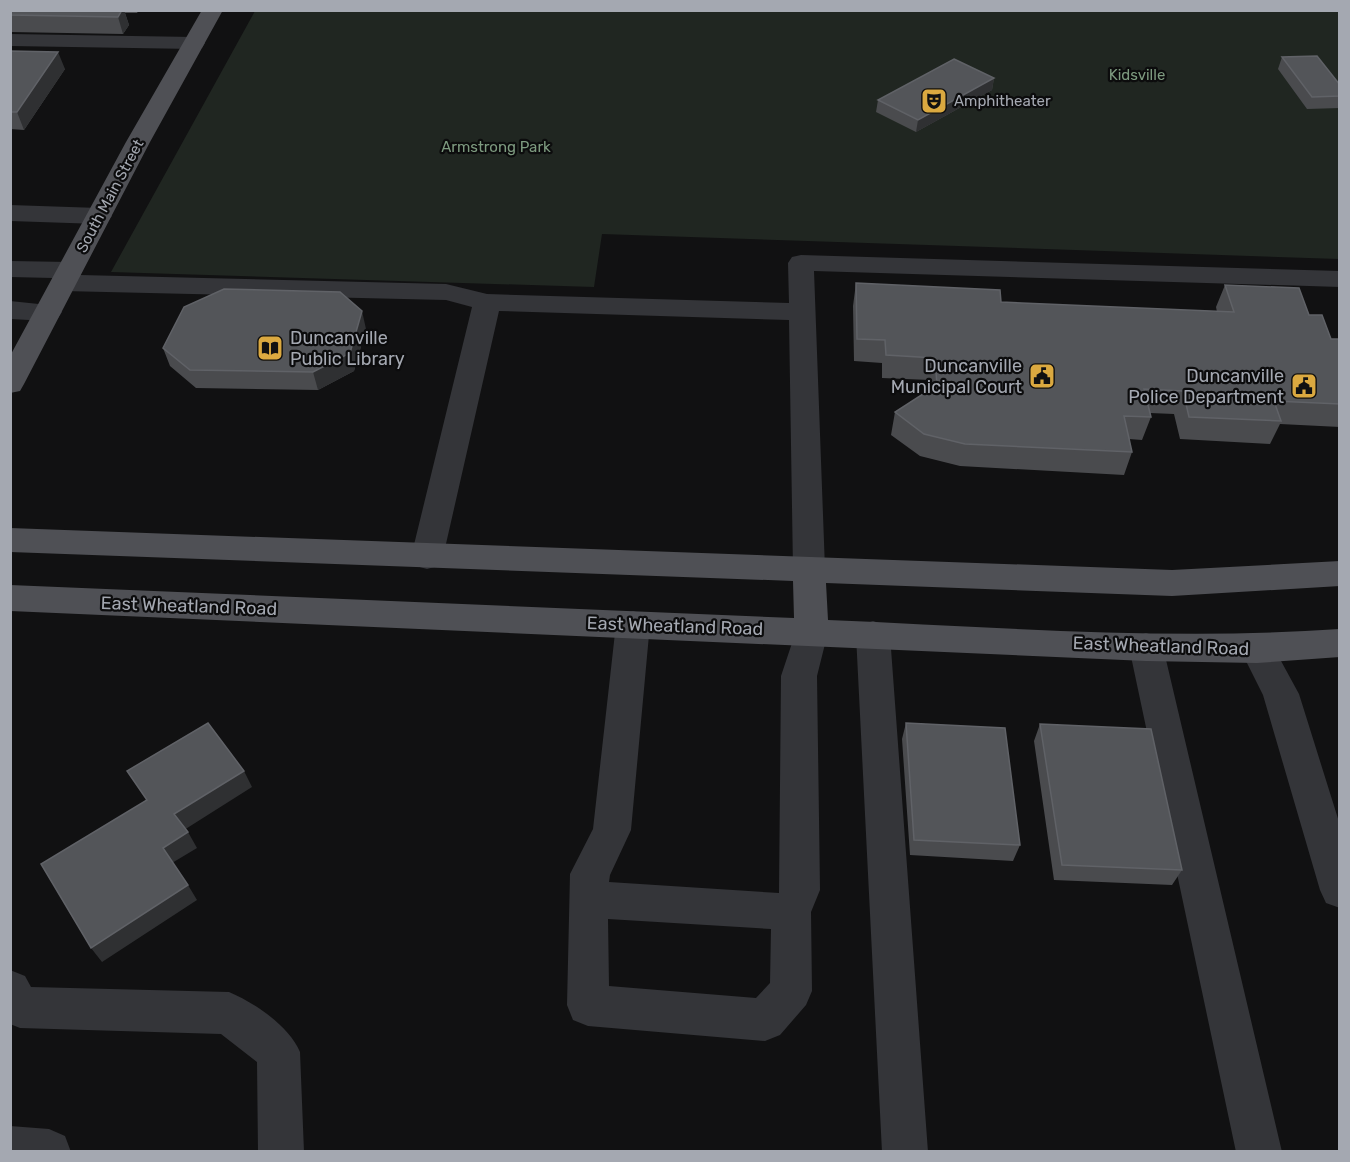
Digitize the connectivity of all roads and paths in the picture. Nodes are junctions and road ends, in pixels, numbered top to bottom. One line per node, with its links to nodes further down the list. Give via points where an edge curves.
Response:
1 (213, 10): 3 (main road, South Main Street)
2 (10, 40): 3 (street)
3 (194, 43): 5 (main road, South Main Street)
4 (10, 213): 5 (street)
5 (99, 216): 7 (main road, South Main Street)
6 (10, 269): 7 (street)
7 (67, 277): 9 (street, via 446,292); 11 (main road, South Main Street)
8 (1340, 279): 12 (street, via 801,263)
9 (487, 302): 12 (street); 15 (street)
10 (10, 310): 11 (street)
11 (48, 312): 13 (main road, South Main Street)
12 (803, 312): 16 (street)
13 (10, 384)
14 (10, 540): 15 (main road)
15 (427, 557): 16 (main road)
16 (809, 570): 17 (main road, via 1172,583); 20 (main road)
17 (1340, 573)
18 (10, 598): 19 (main road, East Wheatland Road)
19 (633, 624): 20 (main road, East Wheatland Road); 26 (street, via 612,830 590,874)
20 (811, 632): 21 (main road, East Wheatland Road); 27 (street, via 799,676 801,890)
21 (873, 635): 23 (main road, East Wheatland Road); 32 (street)
22 (1340, 643): 24 (main road, East Wheatland Road)
23 (1146, 646): 24 (main road, East Wheatland Road); 33 (street)
24 (1257, 649): 25 (street, via 1281,694)
25 (1340, 890)
26 (588, 899): 27 (street); 27 (street, via 588,1005 765,1020 791,991)
27 (791, 912)
28 (10, 990): 31 (street, via 20,1007 229,1013 279,1052)
29 (10, 1149): 30 (street)
30 (49, 1152)
31 (281, 1152)
32 (905, 1152)
33 (1259, 1152)

